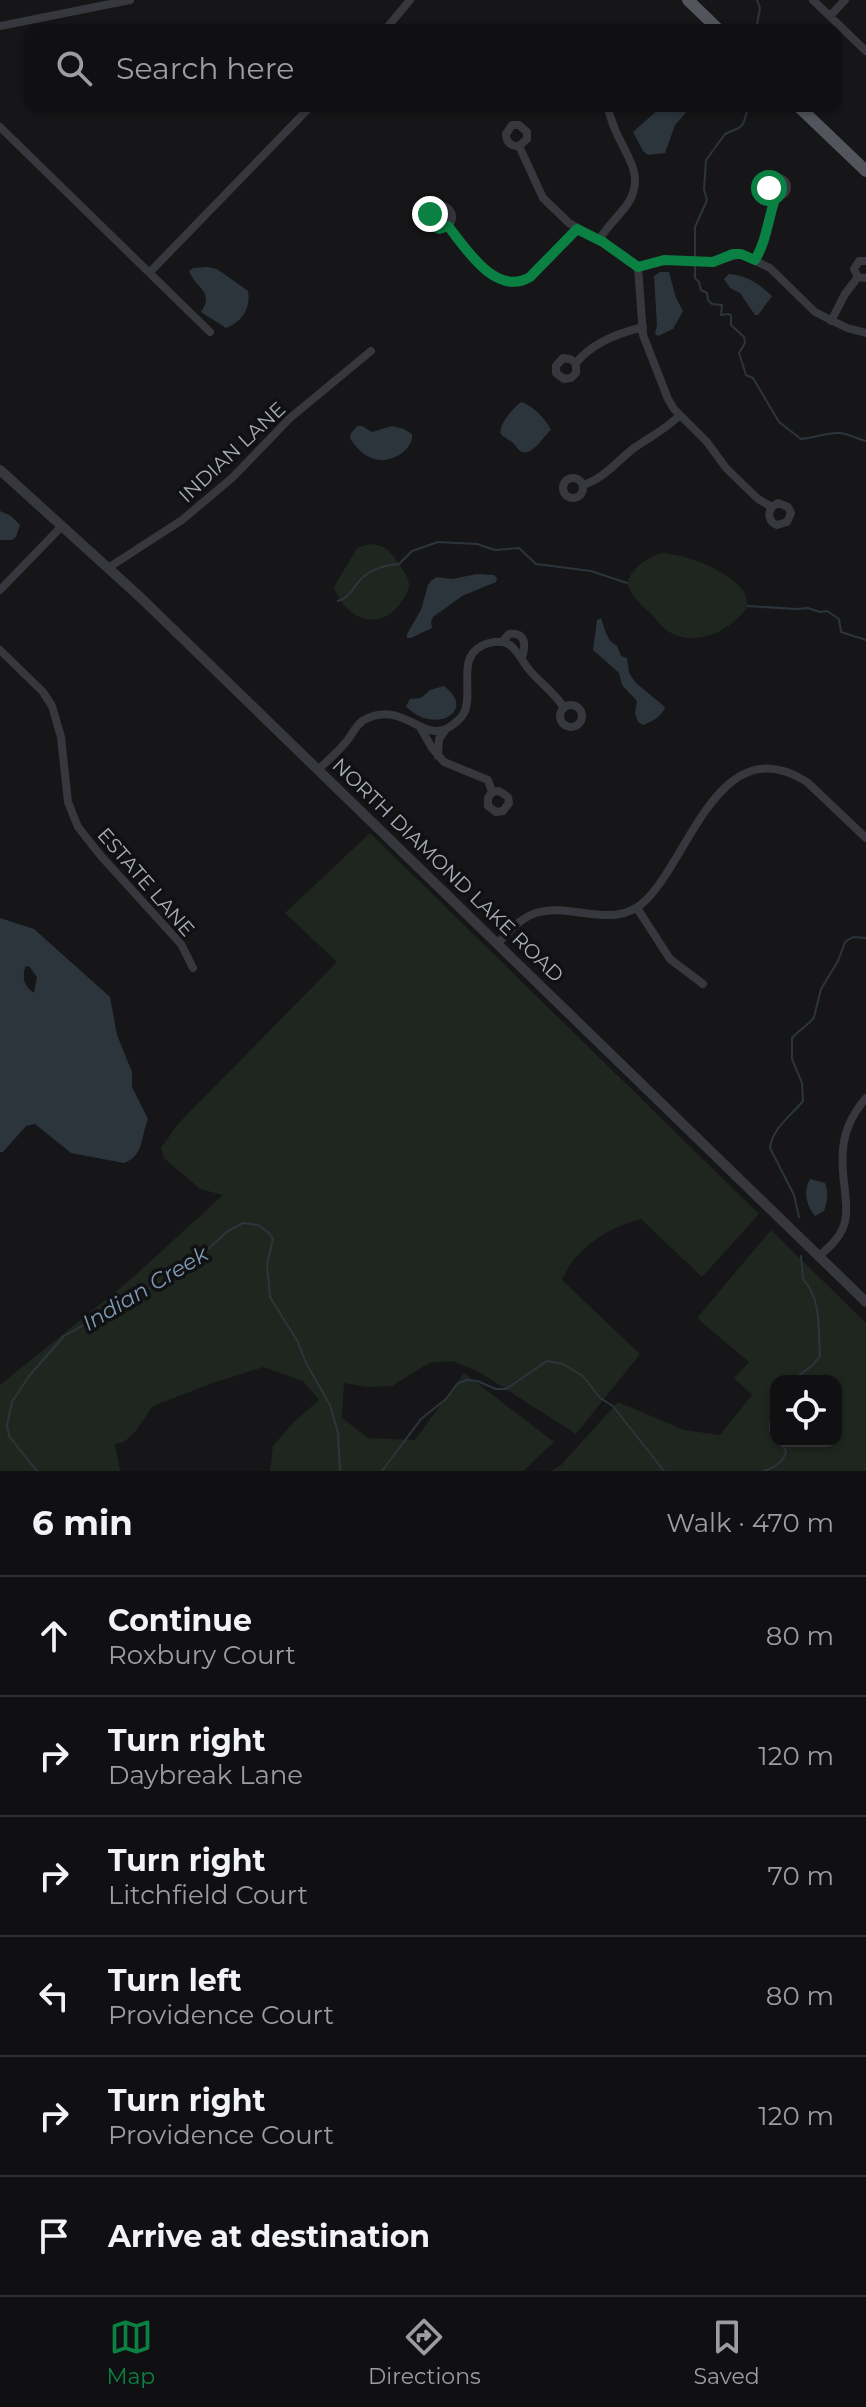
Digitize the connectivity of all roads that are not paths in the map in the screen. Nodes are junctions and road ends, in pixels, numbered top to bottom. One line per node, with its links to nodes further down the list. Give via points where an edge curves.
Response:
1 (130, 0): 10 (street)
2 (410, 0): 7 (street)
3 (688, 0): 8 (main road)
4 (813, 0): 6 (street)
5 (845, 0): 6 (street)
6 (830, 16): 9 (street)
7 (390, 24)
8 (713, 24)
9 (838, 24)
10 (0, 26)
11 (842, 28): 12 (street)
12 (866, 51)
13 (305, 112): 26 (street)
14 (609, 112): 22 (street, via 635,175 630,200)
15 (804, 112): 18 (main road)
16 (0, 127): 26 (street)
17 (519, 146): 21 (street, via 543,198)
18 (866, 171)
19 (776, 196): 23 (street, via 765,245)
20 (448, 226): 21 (street, via 493,276 508,282 530,277)
21 (577, 229): 22 (street)
22 (599, 240): 25 (street)
23 (755, 260): 25 (street, via 733,254 713,262 682,260); 28 (street)
24 (866, 261): 27 (street, via 855,266)
25 (638, 267): 29 (street)
26 (150, 272): 30 (street)
27 (862, 277): 28 (street, via 845,294)
28 (831, 321): 31 (street)
29 (643, 327): 33 (street, via 605,340); 34 (street, via 668,399)
30 (210, 332)
31 (866, 333)
32 (371, 351): 39 (street, INDIAN LANE, via 290,418 182,520)
33 (576, 363)
34 (680, 415): 36 (street, via 603,476); 37 (street, via 726,468)
35 (0, 470): 38 (street, NORTH DIAMOND LAKE ROAD)
36 (583, 485)
37 (772, 507)
38 (62, 526): 39 (street, NORTH DIAMOND LAKE ROAD); 40 (street)
39 (108, 568): 48 (street, NORTH DIAMOND LAKE ROAD)
40 (0, 590)
41 (502, 642): 43 (street, via 518,650); 43 (street, via 509,634 522,636); 46 (street, via 483,645 469,660 464,713)
42 (0, 650): 53 (street, ESTATE LANE, via 52,706 68,802 78,827 181,944)
43 (522, 659): 44 (street)
44 (564, 708)
45 (419, 726): 46 (street); 47 (street); 48 (street, via 398,714 365,719)
46 (446, 729): 47 (street)
47 (438, 756): 49 (street, via 488,780)
48 (319, 769): 52 (street, NORTH DIAMOND LAKE ROAD)
49 (492, 792)
50 (866, 838): 51 (street, via 799,777 777,770 749,772 724,786 710,803 659,885)
51 (637, 908): 52 (street, via 597,916 544,911 521,920); 54 (street, via 670,959)
52 (498, 943): 56 (street, NORTH DIAMOND LAKE ROAD)
53 (193, 968)
54 (703, 984)
55 (866, 1098): 56 (street, via 843,1140 846,1219 837,1239)
56 (819, 1256): 57 (street, NORTH DIAMOND LAKE ROAD)
57 (866, 1302)

